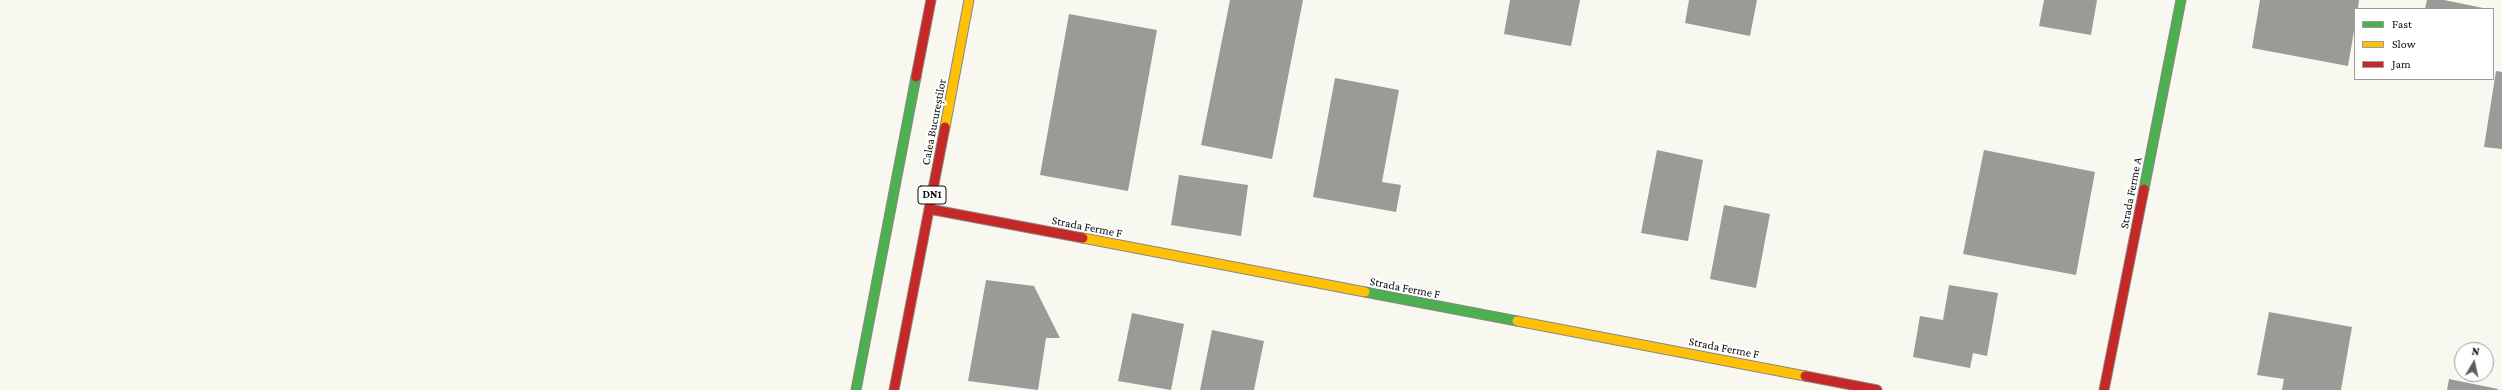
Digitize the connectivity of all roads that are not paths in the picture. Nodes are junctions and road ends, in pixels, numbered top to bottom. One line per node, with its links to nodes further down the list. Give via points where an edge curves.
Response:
1 (931, 0): 5 (main road)
2 (969, 0): 4 (main road, Calea Bucureștilor / DN1)
3 (2181, 0): 8 (main road, Strada Ferme A)
4 (929, 209): 6 (main road, Calea Bucureștilor / DN1); 7 (main road, Strada Ferme F)
5 (856, 390)
6 (894, 390)
7 (1877, 390)
8 (2104, 390)

